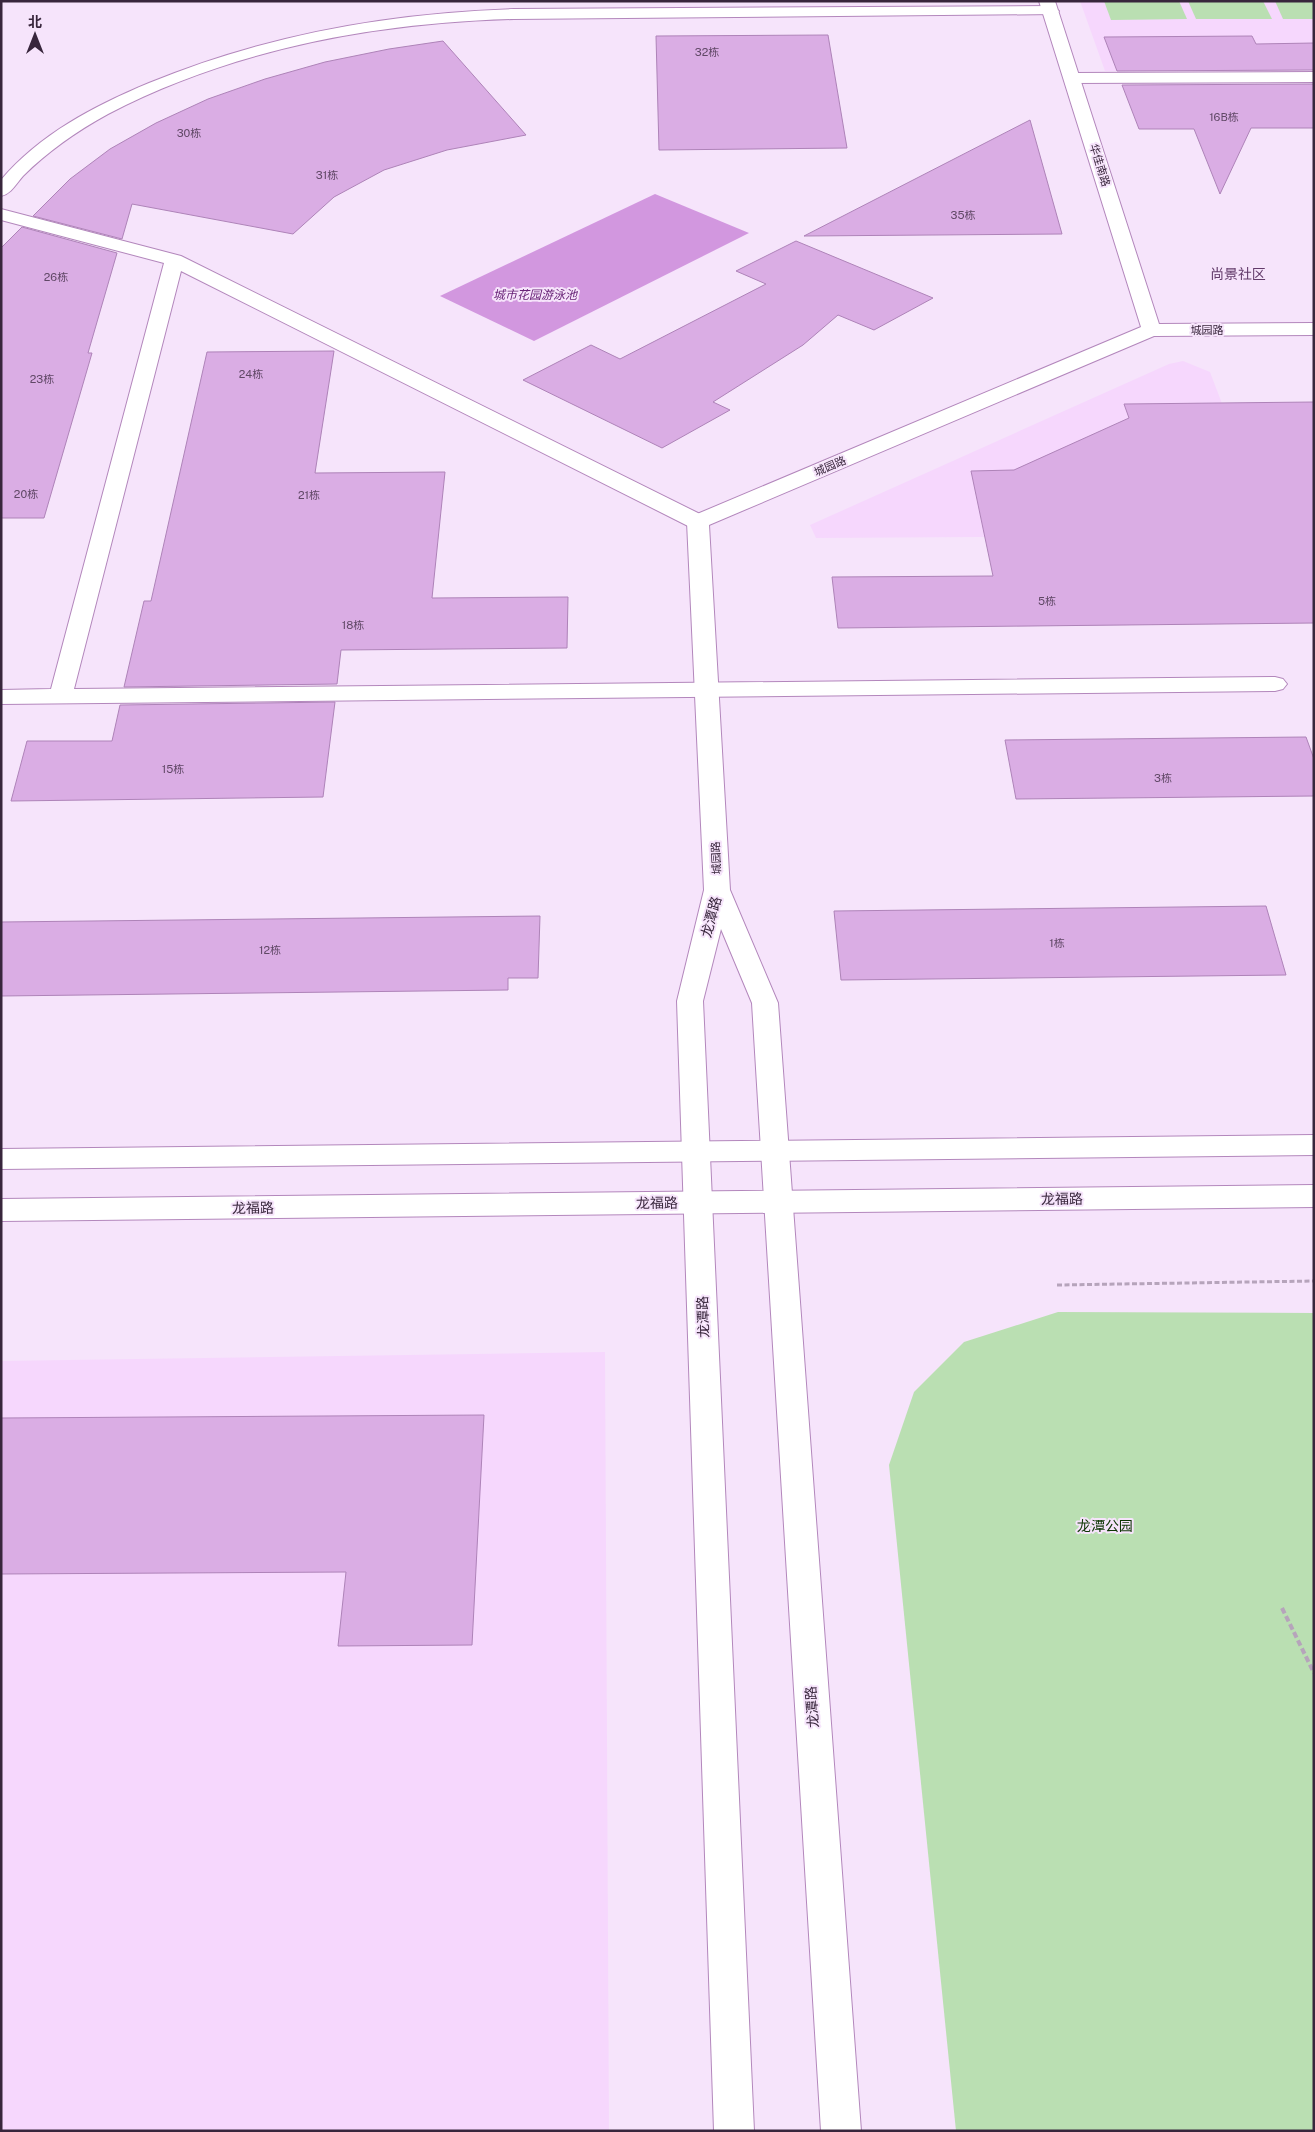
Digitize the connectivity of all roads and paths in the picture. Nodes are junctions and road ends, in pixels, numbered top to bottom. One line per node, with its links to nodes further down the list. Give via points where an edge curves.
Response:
1 (1049, 6): 3 (street, 华佳南路); 4 (street, via 487,15 338,32 235,57 122,101 56,140 28,162)
2 (1314, 77): 3 (street)
3 (1073, 78): 8 (street, 华佳南路)
4 (1, 191)
5 (1, 214): 6 (street)
6 (174, 260): 9 (street); 13 (street)
7 (1314, 329): 8 (street, 城园路)
8 (1151, 330): 9 (street, 城园路)
9 (698, 522): 11 (street, 城园路)
10 (1275, 684): 11 (street)
11 (707, 690): 13 (street); 14 (street, 城园路)
12 (1, 696): 13 (street)
13 (61, 696)
14 (717, 890): 16 (street, 龙潭路, via 765,1003); 17 (street, 龙潭路, via 690,1001)
15 (1314, 1145): 16 (street)
16 (775, 1150): 17 (street); 21 (street, 龙潭路)
17 (696, 1152): 18 (street); 20 (street, 龙潭路)
18 (1, 1159)
19 (1314, 1196): 21 (street, 龙福路)
20 (698, 1202): 21 (street, 龙福路); 22 (street, 龙福路); 27 (street, 龙潭路)
21 (778, 1202): 28 (street, 龙潭路)
22 (1, 1210)
23 (1314, 1281): 24 (path)
24 (1057, 1284)
25 (1282, 1608): 26 (path)
26 (1314, 1673)
27 (734, 2131)
28 (841, 2131)

